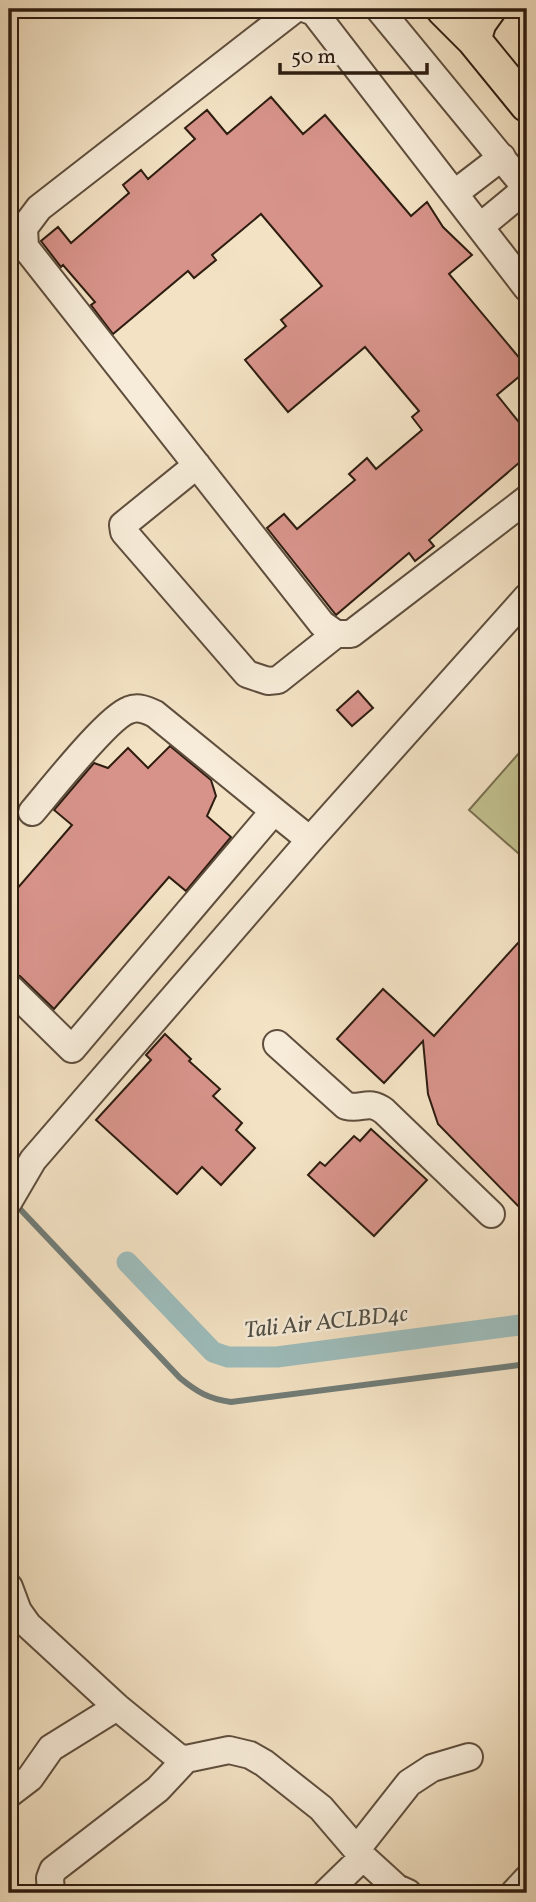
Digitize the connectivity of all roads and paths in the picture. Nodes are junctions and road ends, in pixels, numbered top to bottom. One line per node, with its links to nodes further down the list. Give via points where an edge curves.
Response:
1 (295, 9): 13 (street, via 39,208 24,228 25,247)
2 (306, 9): 10 (street, via 314,12)
3 (379, 9): 8 (street)
4 (443, 9): 6 (main road)
5 (489, 9): 6 (main road)
6 (474, 40): 7 (main road)
7 (527, 105)
8 (502, 157): 9 (street); 10 (street)
9 (527, 188): 11 (street)
10 (456, 193): 11 (street)
11 (481, 226): 12 (street)
12 (527, 288)
13 (197, 465): 16 (street, via 322,624); 16 (street, via 123,525 124,532 247,674 278,680)
14 (527, 499): 16 (street, via 351,634)
15 (527, 597): 19 (street)
16 (336, 634)
17 (274, 811): 18 (street, via 155,714 131,709 111,723); 19 (street); 20 (street, via 72,1049)
18 (32, 812)
19 (310, 840): 22 (street)
20 (9, 987)
21 (276, 1044): 23 (street, via 346,1106 373,1104 384,1111)
22 (13, 1182)
23 (491, 1214)
24 (9, 1592): 25 (street, via 28,1625)
25 (117, 1707): 27 (street, via 172,1753); 28 (street, via 51,1748 30,1778)
26 (469, 1757): 29 (street, via 432,1768 410,1783)
27 (186, 1759): 29 (street, via 229,1750 250,1755 321,1808); 31 (street, via 151,1795 53,1870)
28 (9, 1794)
29 (360, 1853): 32 (street); 33 (street)
30 (527, 1879): 34 (street)
31 (51, 1893)
32 (326, 1893)
33 (408, 1893)
34 (513, 1893)

